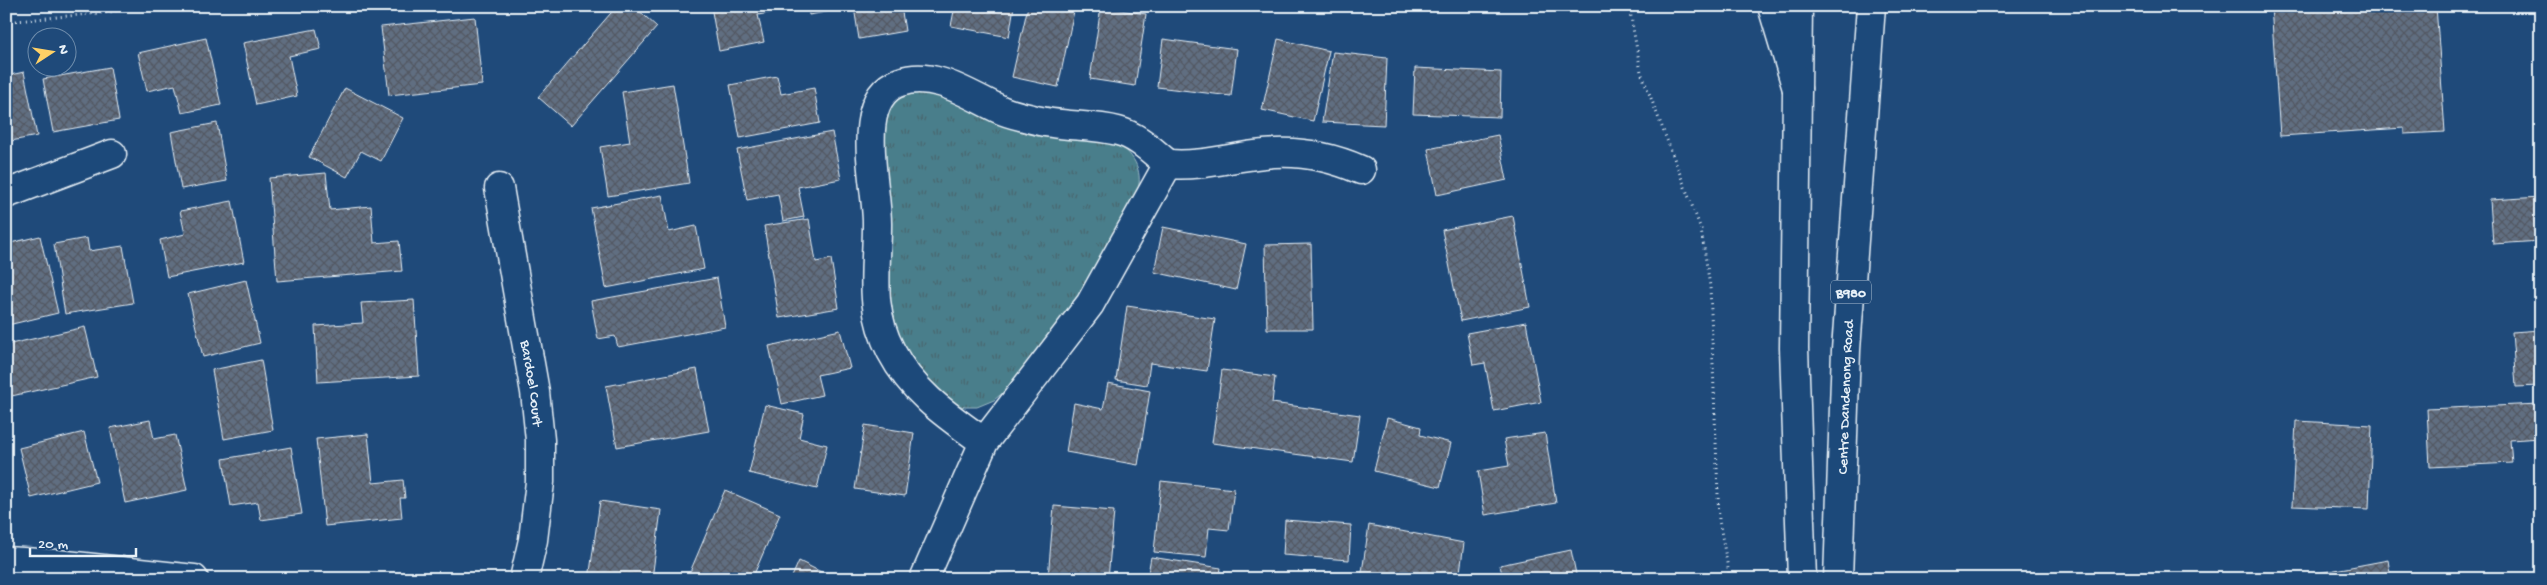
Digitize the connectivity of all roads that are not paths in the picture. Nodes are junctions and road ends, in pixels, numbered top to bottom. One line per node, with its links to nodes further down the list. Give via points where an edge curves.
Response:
1 (1772, 6): 4 (main road)
2 (1798, 6): 4 (main road)
3 (1871, 6): 17 (main road, Centre Dandenong Road / B980, via 1846,350)
4 (1797, 89): 16 (main road, via 1794,338)
5 (112, 154): 9 (main road)
6 (1168, 164): 7 (main road, via 1189,166 1264,154 1299,154 1337,160); 10 (main road, via 1090,304); 10 (main road, via 1142,142 1119,131 1035,120 1002,110 940,82 921,78 902,81 882,93 872,123 869,151 876,196 874,270 877,312 890,348 906,378 944,414)
7 (1361, 170)
8 (499, 188): 14 (main road, Bardoel Court, via 535,392 540,440 540,482 533,540)
9 (6, 194)
10 (984, 442): 15 (main road)
11 (6, 561): 12 (main road)
12 (135, 576): 13 (main road)
13 (194, 579)
14 (524, 579)
15 (924, 579)
16 (1802, 579)
17 (1838, 579)

